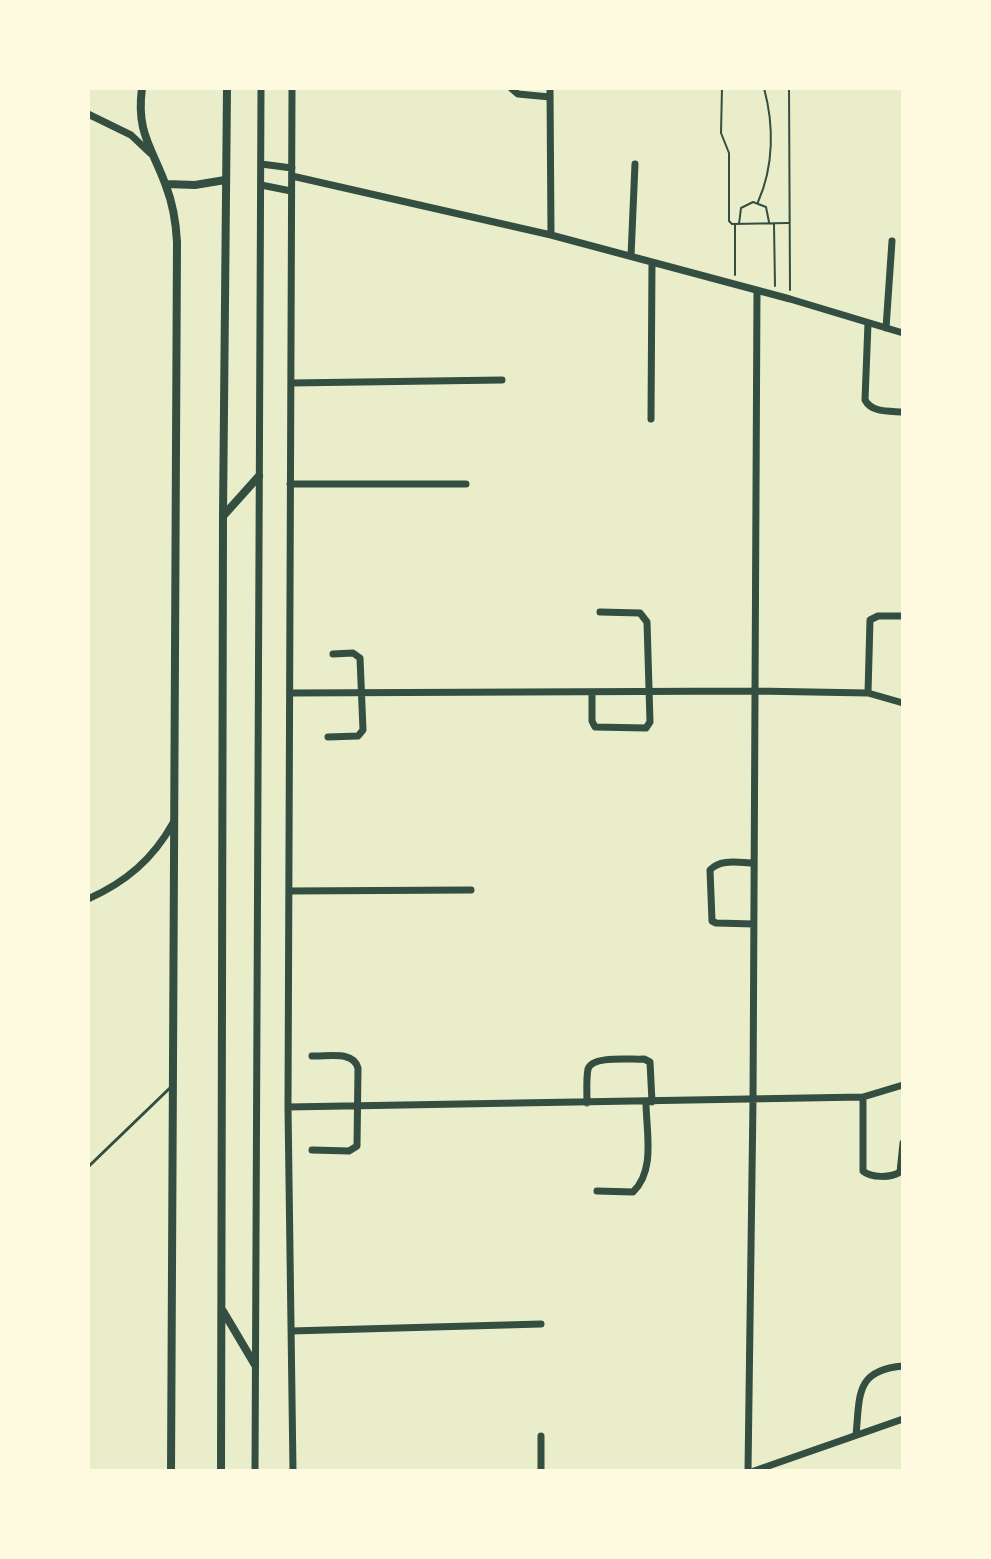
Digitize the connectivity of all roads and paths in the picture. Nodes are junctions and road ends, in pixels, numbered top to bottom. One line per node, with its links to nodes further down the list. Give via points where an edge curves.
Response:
1 (142, 88): 11 (street, via 140,115)
2 (227, 88): 15 (street)
3 (261, 88): 12 (street)
4 (292, 88): 14 (street)
5 (511, 88): 9 (street, via 518,94)
6 (722, 88): 21 (path, via 721,133 729,153 727,216)
7 (764, 88): 19 (path, via 771,142)
8 (789, 88): 20 (path)
9 (550, 93): 24 (street)
10 (88, 114): 11 (street, via 131,135)
11 (150, 153): 16 (street)
12 (261, 164): 14 (street); 17 (street)
13 (635, 164): 26 (street)
14 (292, 172): 18 (street); 24 (street)
15 (225, 180): 16 (street); 42 (street)
16 (166, 184): 54 (street, via 177,242)
17 (261, 185): 18 (street); 39 (street)
18 (291, 191): 36 (street)
19 (758, 202): 21 (path, via 741,208); 22 (path, via 769,211)
20 (790, 223): 23 (path); 31 (path)
21 (737, 224): 22 (path); 28 (path)
22 (769, 224): 23 (path)
23 (774, 224): 30 (path)
24 (551, 235): 26 (street)
25 (892, 241): 33 (street)
26 (631, 256): 27 (street)
27 (652, 262): 28 (street); 38 (street)
28 (735, 284): 29 (street)
29 (757, 290): 30 (street); 46 (street)
30 (775, 295): 31 (street)
31 (790, 299): 32 (street)
32 (868, 323): 33 (street); 37 (street, via 865,400 875,410)
33 (886, 328): 34 (street)
34 (903, 333)
35 (502, 380): 36 (street)
36 (291, 383): 40 (street)
37 (903, 412)
38 (651, 419)
39 (259, 476): 42 (street); 76 (street)
40 (290, 484): 41 (street); 49 (street)
41 (466, 484)
42 (223, 516): 73 (street)
43 (600, 612): 48 (street, via 640,613 647,622)
44 (903, 616): 51 (street, via 870,620)
45 (333, 654): 50 (street, via 358,655)
46 (755, 691): 48 (street); 51 (street); 55 (street)
47 (592, 692): 48 (street); 48 (street, via 595,727 640,729 650,722); 50 (street)
48 (649, 692)
49 (290, 693): 50 (street); 57 (street)
50 (362, 693): 53 (street, via 361,734)
51 (868, 693): 52 (street)
52 (903, 703)
53 (328, 737)
54 (173, 823): 58 (street, via 134,873); 62 (street)
55 (754, 863): 59 (street); 59 (street, via 722,863 710,870 712,921)
56 (471, 890): 57 (street)
57 (289, 891): 68 (street)
58 (88, 899)
59 (754, 924): 64 (street)
60 (312, 1056): 67 (street, via 354,1059)
61 (903, 1085): 63 (street)
62 (172, 1086): 71 (lane); 81 (street)
63 (863, 1097): 64 (street); 69 (street, via 863,1171 900,1172)
64 (753, 1100): 65 (street); 86 (street)
65 (649, 1102): 66 (street); 66 (street, via 652,1069 644,1059 592,1063); 72 (street, via 647,1173 641,1184 633,1192)
66 (587, 1103): 67 (street)
67 (358, 1106): 68 (street); 70 (street, via 355,1148)
68 (288, 1107): 75 (street)
69 (903, 1143)
70 (312, 1150)
71 (88, 1167)
72 (597, 1191)
73 (222, 1310): 76 (street); 82 (street)
74 (541, 1324): 75 (street)
75 (291, 1331): 84 (street)
76 (255, 1365): 83 (street)
77 (903, 1366): 79 (street, via 878,1370 865,1382)
78 (903, 1419): 79 (street)
79 (856, 1435): 86 (street)
80 (541, 1436): 85 (street)
81 (171, 1471)
82 (221, 1471)
83 (255, 1471)
84 (293, 1471)
85 (541, 1471)
86 (751, 1471)

